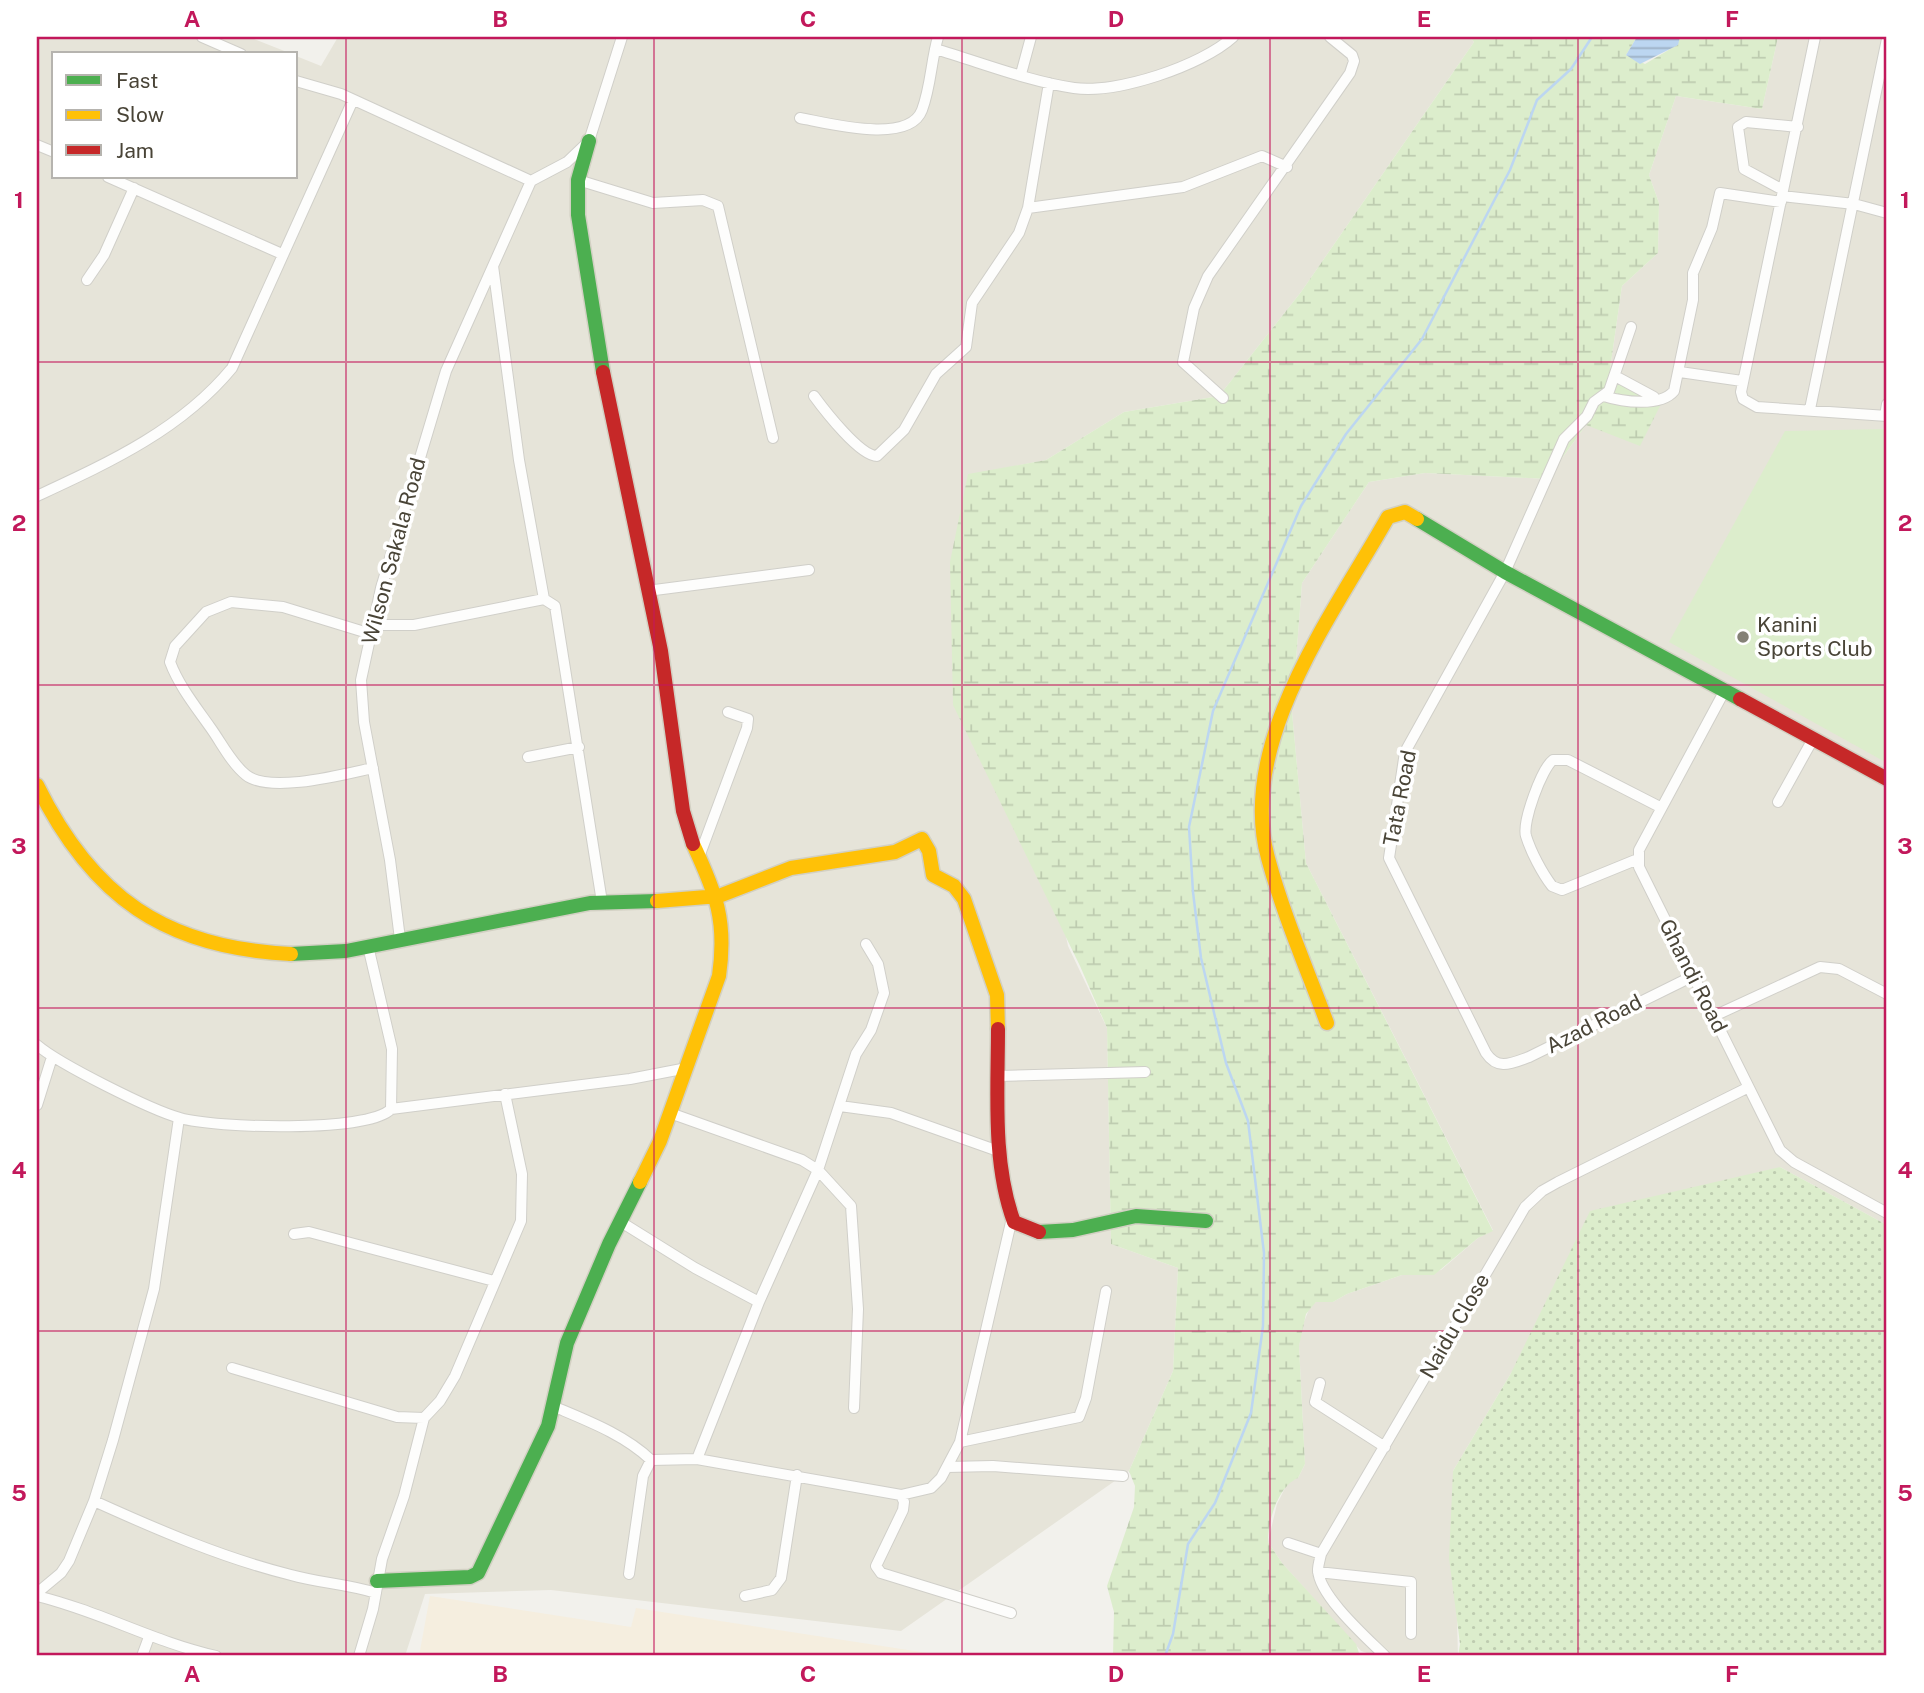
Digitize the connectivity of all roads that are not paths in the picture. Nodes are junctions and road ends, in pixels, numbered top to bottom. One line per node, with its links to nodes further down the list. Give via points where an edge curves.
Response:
1 (202, 37): 10 (street)
2 (622, 37): 17 (street)
3 (938, 37): 9 (street)
4 (1031, 37): 11 (street)
5 (1233, 37): 13 (street, via 1207,57 1161,74 1094,88)
6 (1330, 37): 18 (street, via 1352,55 1352,68)
7 (1815, 37): 16 (street)
8 (1887, 39): 24 (street)
9 (935, 49): 11 (street); 15 (street, via 921,114 912,123 872,129)
10 (236, 52)
11 (1021, 74): 13 (street)
12 (298, 82): 14 (street)
13 (1049, 83): 25 (street)
14 (353, 100): 21 (street); 27 (street)
15 (800, 118)
16 (1798, 127): 23 (street); 23 (street, via 1746,122 1738,127 1744,169)
17 (589, 141): 20 (street); 21 (street, via 567,162)
18 (1287, 167): 25 (street, via 1262,156 1172,190); 36 (street, via 1208,276 1194,308 1183,362)
19 (110, 178): 22 (street)
20 (578, 180): 41 (street, via 653,204 703,200 718,206); 45 (street, via 578,215 600,357)
21 (531, 181): 28 (street, Wilson Sakala Road)
22 (134, 188): 27 (street); 29 (street, via 104,255)
23 (1782, 196): 24 (street); 31 (street, via 1718,195 1712,228 1693,273 1694,295); 33 (street)
24 (1854, 204): 26 (street); 39 (street)
25 (1028, 208): 34 (street, via 1014,241 972,303 966,347 936,374 904,430 880,454 867,453)
26 (1887, 214)
27 (282, 254): 42 (street, via 232,368 202,402 141,444)
28 (493, 266): 46 (street); 47 (street, Wilson Sakala Road, via 446,371)
29 (87, 280)
30 (1631, 327): 32 (street, Tata Road)
31 (1680, 372): 33 (street); 37 (street, via 1671,395)
32 (1615, 376): 35 (street, Tata Road); 37 (street)
33 (1742, 381): 39 (street, via 1743,399 1749,404)
34 (814, 396)
35 (1604, 396): 37 (street, via 1625,401); 44 (street, Tata Road, via 1564,439)
36 (1223, 398)
37 (1658, 399)
38 (1887, 404): 40 (street)
39 (1810, 409): 40 (street)
40 (1886, 416)
41 (773, 438)
42 (37, 496)
43 (809, 570): 45 (street)
44 (1505, 572): 48 (street); 68 (street, via 1405,512 1388,517 1298,675 1277,722 1262,798 1267,856); 71 (street, Tata Road, via 1405,752 1389,852 1486,1054)
45 (647, 591): 58 (street, via 661,651 683,811)
46 (544, 599): 47 (street); 51 (street, via 555,606)
47 (372, 629): 53 (street, Wilson Sakala Road, via 361,680); 53 (street, via 283,607 231,603 206,612 175,646 170,662 235,763 256,780 271,784)
48 (1725, 691): 50 (street); 57 (street)
49 (728, 712): 58 (street, via 748,719 747,728)
50 (1813, 739): 54 (street); 56 (street)
51 (579, 747): 52 (street); 61 (street)
52 (528, 757)
53 (373, 768): 62 (street, Wilson Sakala Road)
54 (1887, 779)
55 (39, 796): 64 (street, via 61,835 105,888 177,932 212,943 284,952)
56 (1778, 802)
57 (1660, 807): 59 (street); 59 (street, via 1568,760 1553,760 1544,770 1526,835 1552,886 1562,890)
58 (699, 857): 60 (street)
59 (1637, 859): 65 (street, Ghandi Road)
60 (717, 896): 61 (street, via 690,901); 72 (street, via 723,929 719,976); 74 (street, via 743,890 792,867 900,852 922,839 933,875 954,886 964,899 997,995)
61 (602, 902): 62 (street)
62 (400, 939): 64 (street)
63 (866, 944): 78 (street, via 884,993 871,1030 856,1054)
64 (368, 946): 79 (street, via 392,1049)
65 (1691, 976): 67 (street, Ghandi Road); 71 (street, Azad Road, via 1530,1057)
66 (1887, 994): 67 (street, via 1839,969 1814,968)
67 (1714, 1016): 75 (street, Ghandi Road)
68 (1327, 1023)
69 (38, 1049): 70 (street)
70 (52, 1057): 77 (street); 81 (street)
71 (1496, 1064)
72 (687, 1068): 76 (street); 80 (street)
73 (1146, 1072): 74 (street)
74 (999, 1076): 82 (street)
75 (1747, 1088): 84 (street, Ghandi Road, via 1785,1156); 98 (street, Naidu Close, via 1532,1198)
76 (505, 1094): 79 (street); 89 (street, via 522,1174 523,1206 516,1237)
77 (37, 1105)
78 (840, 1106): 82 (street, via 891,1113); 83 (street)
79 (391, 1109): 81 (street, via 364,1121 313,1126)
80 (670, 1113): 83 (street, via 787,1153); 87 (street)
81 (179, 1118): 105 (street, via 154,1289)
82 (1001, 1152): 85 (street)
83 (818, 1170): 91 (street); 95 (street, via 851,1206 858,1309)
84 (1887, 1213)
85 (1012, 1218): 86 (street, via 1024,1228 1062,1232 1135,1216); 97 (street)
86 (1206, 1221)
87 (621, 1222): 91 (street); 94 (street, via 567,1343)
88 (294, 1234): 89 (street, via 309,1232)
89 (495, 1281): 96 (street, via 455,1376)
90 (1106, 1291): 97 (street, via 1079,1417)
91 (759, 1301): 99 (street)
92 (232, 1368): 96 (street, via 397,1417)
93 (1320, 1383): 98 (street, via 1315,1402)
94 (555, 1407): 100 (street, via 594,1423); 110 (street, via 478,1573)
95 (854, 1408)
96 (424, 1418): 110 (street)
97 (960, 1442): 101 (street)
98 (1385, 1447): 107 (street, Naidu Close)
99 (697, 1459): 100 (street); 102 (street)
100 (651, 1460): 109 (street, via 643,1476)
101 (947, 1467): 103 (street); 104 (street, via 930,1488)
102 (797, 1475): 104 (street); 112 (street, via 780,1578 772,1590)
103 (1123, 1476)
104 (901, 1494): 113 (street, via 903,1510 876,1566 881,1573)
105 (94, 1501): 110 (street, via 203,1548 289,1575); 111 (street, via 69,1561)
106 (1288, 1543): 107 (street)
107 (1321, 1554): 108 (street, Naidu Close)
108 (1318, 1572): 114 (street, via 1410,1582); 119 (street, via 1340,1609)
109 (629, 1574)
110 (377, 1587): 118 (street)
111 (37, 1595): 115 (street, via 84,1608)
112 (745, 1596)
113 (1010, 1613)
114 (1411, 1634)
115 (149, 1637): 116 (street); 117 (street)
116 (142, 1656)
117 (216, 1656)
118 (359, 1656)
119 (1385, 1656)

